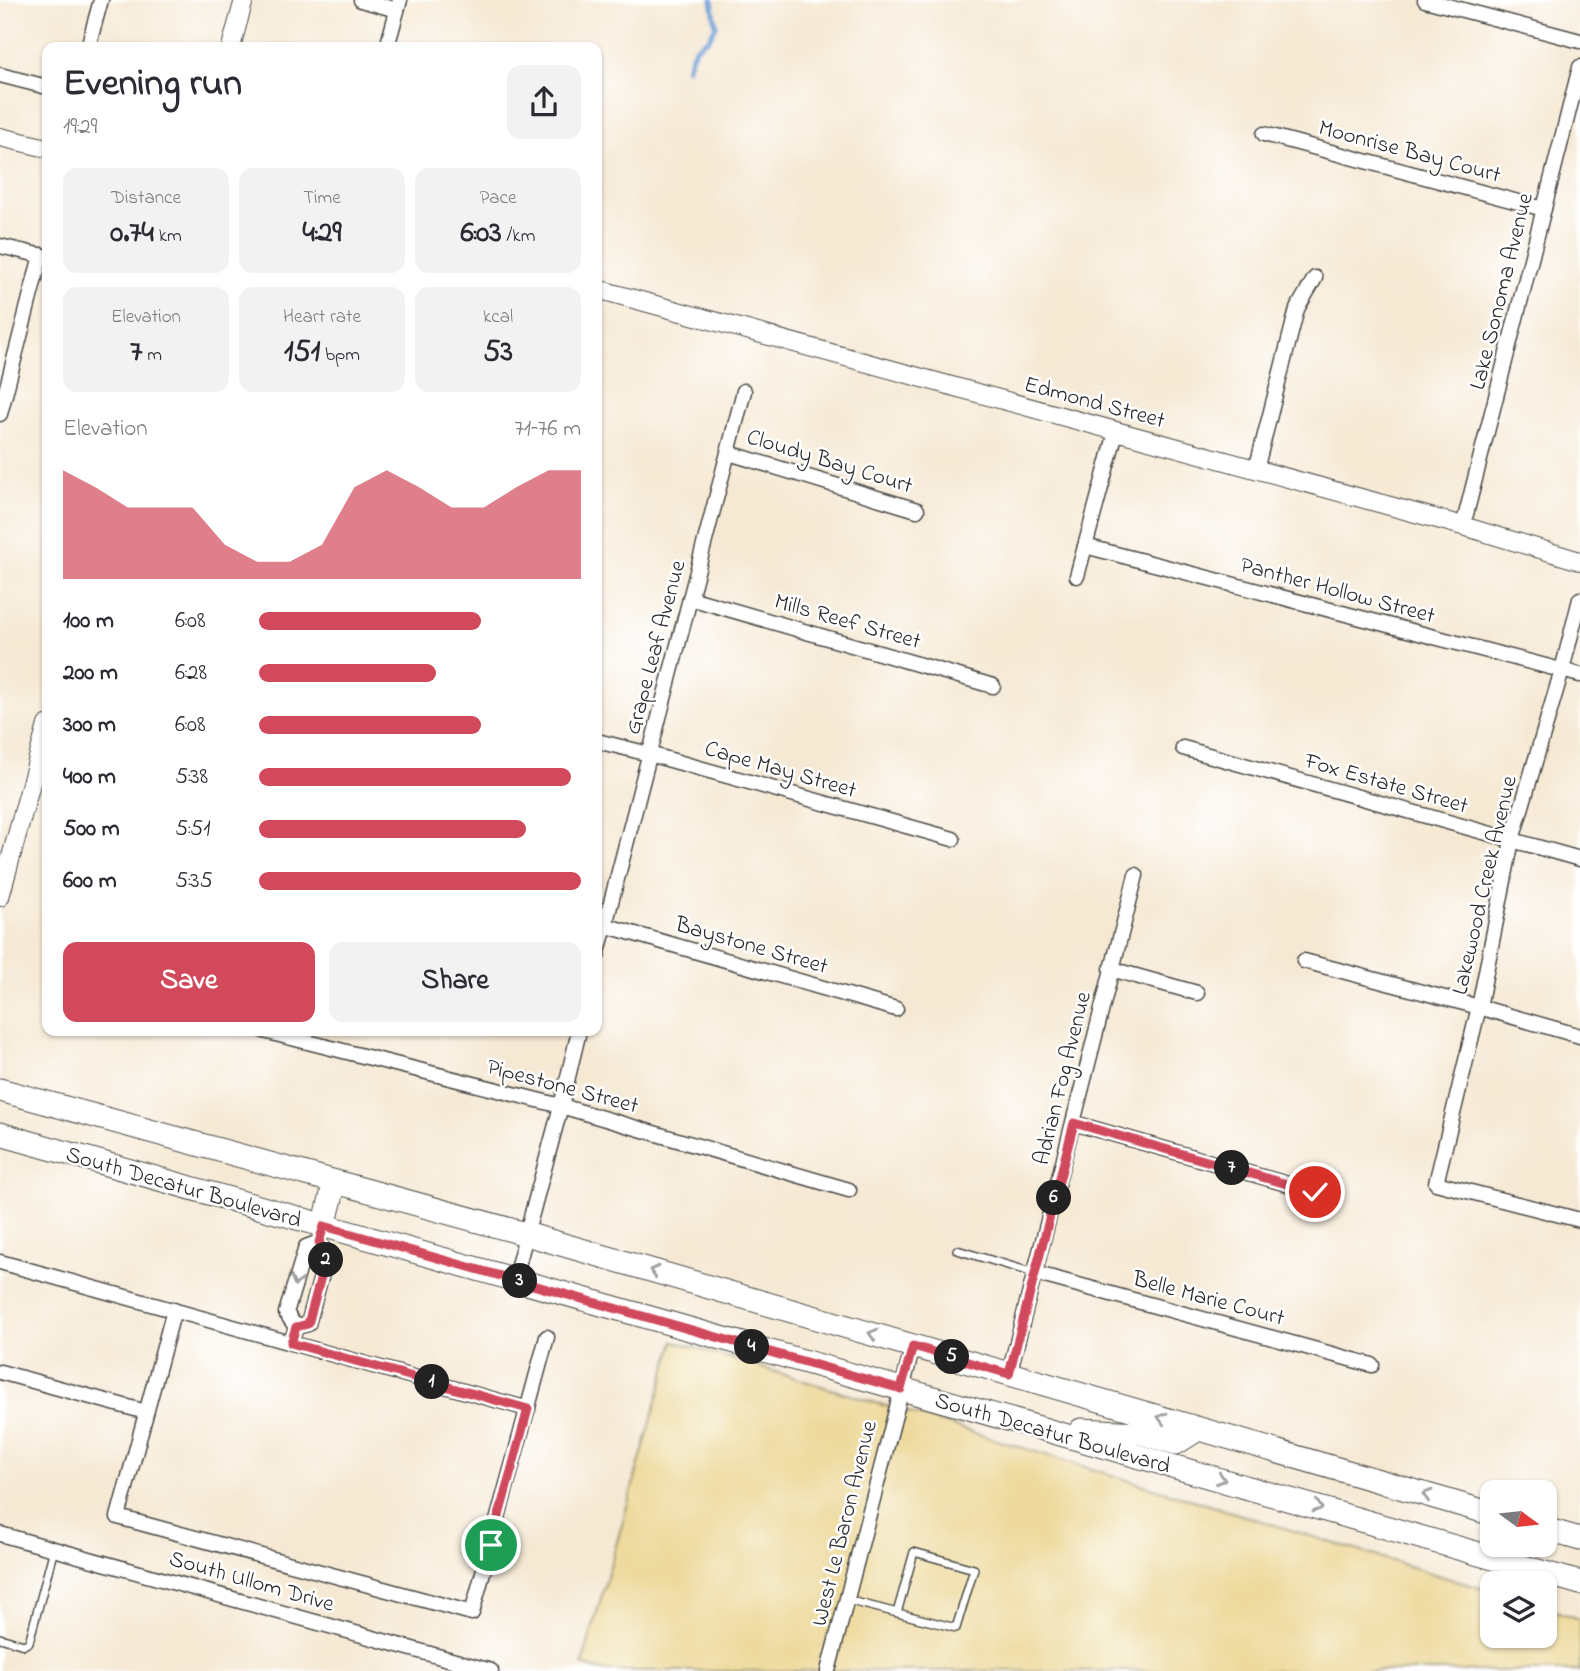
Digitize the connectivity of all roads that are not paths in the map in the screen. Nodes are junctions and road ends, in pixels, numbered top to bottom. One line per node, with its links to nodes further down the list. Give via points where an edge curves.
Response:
1 (101, 0): 7 (street)
2 (244, 0): 8 (street)
3 (361, 0): 5 (street)
4 (1424, 0): 6 (street)
5 (398, 5): 9 (street)
6 (1580, 41)
7 (89, 42)
8 (233, 42)
9 (388, 42)
10 (1580, 67): 13 (street, Lake Sonoma Avenue)
11 (0, 75): 12 (street)
12 (42, 86)
13 (1564, 127): 14 (street); 18 (street, Lake Sonoma Avenue)
14 (1580, 131)
15 (1264, 134): 18 (street, Moonrise Bay Court)
16 (0, 137): 17 (street)
17 (42, 147)
18 (1544, 209): 30 (street, Lake Sonoma Avenue)
19 (0, 246): 20 (street)
20 (42, 256)
21 (42, 263): 25 (street)
22 (1315, 278): 28 (street, via 1297,309)
23 (602, 290): 26 (street, Edmond Street)
24 (744, 391): 27 (street, Grape Leaf Avenue)
25 (0, 414)
26 (1116, 432): 28 (street, Edmond Street); 31 (street)
27 (729, 453): 29 (street, Cloudy Bay Court); 34 (street, Grape Leaf Avenue)
28 (1256, 470): 30 (street, Edmond Street)
29 (917, 510)
30 (1464, 526): 32 (street, Edmond Street)
31 (1085, 547): 33 (street); 36 (street, Panther Hollow Street)
32 (1580, 561)
33 (1077, 576)
34 (690, 598): 38 (street, Mills Reef Street); 42 (street, Grape Leaf Avenue)
35 (1580, 599): 36 (street, Lakewood Creek Avenue)
36 (1562, 670): 37 (street, Panther Hollow Street); 44 (street, Lakewood Creek Avenue)
37 (1580, 675)
38 (993, 686)
39 (602, 742): 42 (street, Cape May Street)
40 (42, 743): 47 (street)
41 (1183, 748): 44 (street, Fox Estate Street)
42 (649, 754): 43 (street, Cape May Street); 48 (street, Grape Leaf Avenue)
43 (953, 839)
44 (1513, 840): 45 (street, Fox Estate Street); 53 (street, Lakewood Creek Avenue)
45 (1580, 859)
46 (1136, 875): 51 (street, Adrian Fog Avenue)
47 (0, 897)
48 (602, 917)
49 (602, 925): 54 (street, Baystone Street)
50 (1304, 961): 53 (street)
51 (1111, 969): 52 (street); 60 (street, Adrian Fog Avenue)
52 (1197, 993)
53 (1479, 1007): 57 (street); 65 (street, Lakewood Creek Avenue, via 1436,1183)
54 (896, 1009)
55 (284, 1036): 59 (street, Pipestone Street)
56 (578, 1036): 59 (street)
57 (1580, 1036)
58 (0, 1090): 62 (main road, South Decatur Boulevard)
59 (561, 1106): 63 (street, Pipestone Street); 67 (street)
60 (1074, 1123): 64 (street); 70 (street, Adrian Fog Avenue)
61 (0, 1135): 66 (main road, South Decatur Boulevard)
62 (335, 1182): 66 (main road); 67 (main road, South Decatur Boulevard)
63 (849, 1190)
64 (1315, 1192)
65 (1580, 1220)
66 (322, 1234): 71 (main road, South Decatur Boulevard); 73 (street, via 327,1255 308,1324); 73 (street, one-way to 73, via 306,1247 286,1313)
67 (526, 1234): 71 (street); 76 (main road, South Decatur Boulevard, one-way to 67)
68 (957, 1250): 70 (lane)
69 (0, 1262): 72 (street)
70 (1034, 1273): 77 (street, Belle Marie Court); 79 (street, Adrian Fog Avenue)
71 (514, 1280): 80 (main road, South Decatur Boulevard)
72 (174, 1310): 75 (street); 82 (street)
73 (296, 1327): 75 (street)
74 (547, 1337): 81 (street)
75 (291, 1343): 81 (street)
76 (913, 1346): 79 (main road, South Decatur Boulevard); 80 (street, West Le Baron Avenue)
77 (1372, 1365)
78 (0, 1372): 82 (street)
79 (1009, 1374): 84 (main road, South Decatur Boulevard, one-way to 79)
80 (901, 1389): 83 (main road, South Decatur Boulevard); 91 (street, West Le Baron Avenue)
81 (528, 1409): 82 (street, via 472,1613 118,1517)
82 (146, 1412)
83 (1036, 1426): 84 (main road, via 1140,1433 1176,1443); 90 (main road, South Decatur Boulevard, one-way to 90)
84 (1198, 1429): 85 (main road, South Decatur Boulevard, one-way to 84)
85 (1480, 1510)
86 (1558, 1533): 88 (main road)
87 (0, 1534): 89 (street, South Ullom Drive)
88 (1580, 1539)
89 (54, 1549): 93 (lane, via 29,1642 24,1645); 94 (street, South Ullom Drive)
90 (1580, 1583)
91 (847, 1600): 92 (lane); 95 (street, West Le Baron Avenue)
92 (897, 1613): 92 (lane, via 956,1628 974,1569 914,1552)
93 (0, 1638)
94 (491, 1671)
95 (828, 1671)

